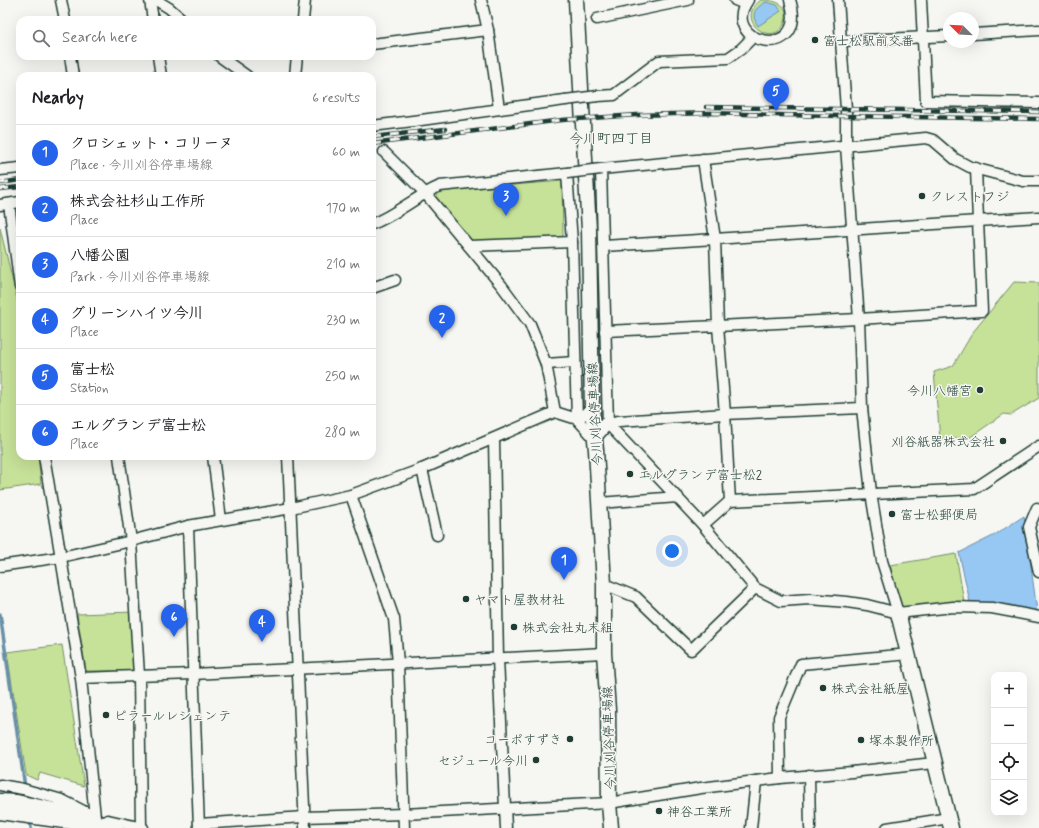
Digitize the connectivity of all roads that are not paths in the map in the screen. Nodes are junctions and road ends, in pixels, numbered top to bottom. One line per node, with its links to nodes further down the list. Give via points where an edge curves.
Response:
1 (62, 0): 13 (street)
2 (150, 0): 14 (street)
3 (156, 0): 15 (street)
4 (306, 0): 16 (street)
5 (481, 0): 18 (street)
6 (576, 0): 65 (main road, 今川刈谷停車場線, via 589,230)
7 (688, 0): 17 (street)
8 (735, 0): 12 (street)
9 (790, 0): 22 (street, via 793,17 788,31 782,37 768,42)
10 (838, 0): 24 (street)
11 (921, 0): 23 (street)
12 (747, 2): 22 (street, via 743,22)
13 (64, 16)
14 (152, 16)
15 (178, 16)
16 (304, 16)
17 (597, 19)
18 (488, 30): 25 (street); 35 (street)
19 (1039, 30): 20 (street)
20 (979, 34)
21 (943, 36): 23 (street)
22 (753, 37): 35 (street, bridge, via 728,58 659,61 614,95)
23 (922, 38): 24 (street); 34 (street, via 926,101)
24 (842, 41): 37 (street)
25 (376, 44)
26 (71, 60): 30 (street)
27 (159, 60): 31 (street)
28 (225, 60): 32 (street)
29 (297, 60): 33 (street)
30 (72, 72)
31 (160, 72)
32 (241, 72)
33 (295, 72)
34 (1039, 103)
35 (499, 109): 36 (street)
36 (376, 126)
37 (846, 146): 39 (street); 41 (street, via 926,138 933,140 955,159); 52 (street)
38 (384, 152): 46 (street)
39 (703, 158): 42 (street); 53 (street)
40 (16, 168): 43 (street)
41 (976, 168): 45 (street, via 1023,181); 50 (street)
42 (601, 169): 44 (street, bridge); 56 (street)
43 (0, 170)
44 (567, 173): 46 (street, via 440,186); 54 (street)
45 (1039, 181)
46 (425, 193): 51 (street); 55 (street)
47 (16, 203): 48 (street)
48 (5, 204): 57 (street)
49 (1039, 218): 50 (street)
50 (978, 221): 52 (street); 60 (street, via 982,311)
51 (376, 222)
52 (852, 229): 53 (street); 60 (street)
53 (715, 239): 56 (street); 61 (street)
54 (572, 242): 55 (street); 63 (street)
55 (470, 246): 64 (street, via 530,324)
56 (604, 246): 62 (street)
57 (16, 265)
58 (395, 280): 59 (street)
59 (376, 287)
60 (859, 319): 61 (street); 66 (street)
61 (718, 326): 62 (street); 68 (street)
62 (605, 331): 70 (street)
63 (575, 362): 64 (street); 69 (street)
64 (546, 364): 67 (street)
65 (592, 408): 69 (street); 71 (main road, 今川刈谷停車場線)
66 (862, 408): 68 (street); 79 (street)
67 (554, 412): 69 (street); 72 (street)
68 (726, 414): 70 (street, via 619,421); 82 (street)
69 (577, 419): 71 (street)
70 (608, 424): 71 (street); 71 (street); 81 (street)
71 (594, 432): 83 (main road, 今川刈谷停車場線)
72 (494, 438): 78 (street); 100 (street)
73 (1039, 446): 79 (street, via 974,489)
74 (45, 460): 91 (street)
75 (120, 460): 90 (street)
76 (214, 460): 86 (street)
77 (288, 460): 85 (street)
78 (422, 469): 80 (street); 89 (street)
79 (870, 493): 82 (street); 96 (street, via 882,561)
80 (351, 495): 85 (street); 101 (street, via 394,619)
81 (678, 497): 83 (street); 87 (street)
82 (730, 501): 87 (street)
83 (600, 503): 94 (main road, 今川刈谷停車場線)
84 (1038, 507): 93 (street, via 1029,526)
85 (290, 508): 86 (street); 102 (street)
86 (221, 520): 88 (street)
87 (703, 525): 95 (street)
88 (188, 526): 90 (street); 103 (street)
89 (437, 535)
90 (131, 541): 91 (street); 104 (street)
91 (61, 557): 92 (street); 105 (street)
92 (0, 566)
93 (1039, 572)
94 (604, 584): 95 (street, via 636,597 691,650); 98 (main road, 今川刈谷停車場線)
95 (755, 588): 96 (street, via 782,601 810,599 847,602)
96 (898, 613): 97 (street, via 953,607 984,608); 99 (main road)
97 (1039, 617)
98 (604, 653): 100 (street); 112 (main road, 今川刈谷停車場線)
99 (909, 654): 106 (main road); 108 (street, via 801,664 779,717)
100 (498, 659): 101 (street); 113 (street)
101 (398, 663): 102 (street); 115 (street)
102 (297, 668): 103 (street); 117 (street)
103 (193, 674): 104 (street); 119 (street)
104 (139, 676): 105 (street); 121 (street)
105 (81, 678): 116 (street)
106 (934, 763): 107 (street); 118 (main road)
107 (808, 775): 108 (street); 127 (street)
108 (780, 778): 109 (street)
109 (756, 781): 112 (street); 126 (street)
110 (0, 785): 116 (street, via 62,800)
111 (0, 799): 116 (street)
112 (610, 803): 113 (street); 125 (main road, 今川刈谷停車場線)
113 (505, 809): 115 (street); 124 (street)
114 (0, 810): 120 (highway)
115 (404, 814): 117 (street); 123 (street)
116 (95, 817): 121 (street)
117 (304, 817): 119 (street); 122 (street)
118 (950, 823): 128 (street)
119 (199, 826)
120 (114, 828)
121 (142, 828)
122 (305, 828)
123 (404, 828)
124 (506, 828)
125 (611, 828)
126 (751, 828)
127 (810, 828)
128 (887, 828)

